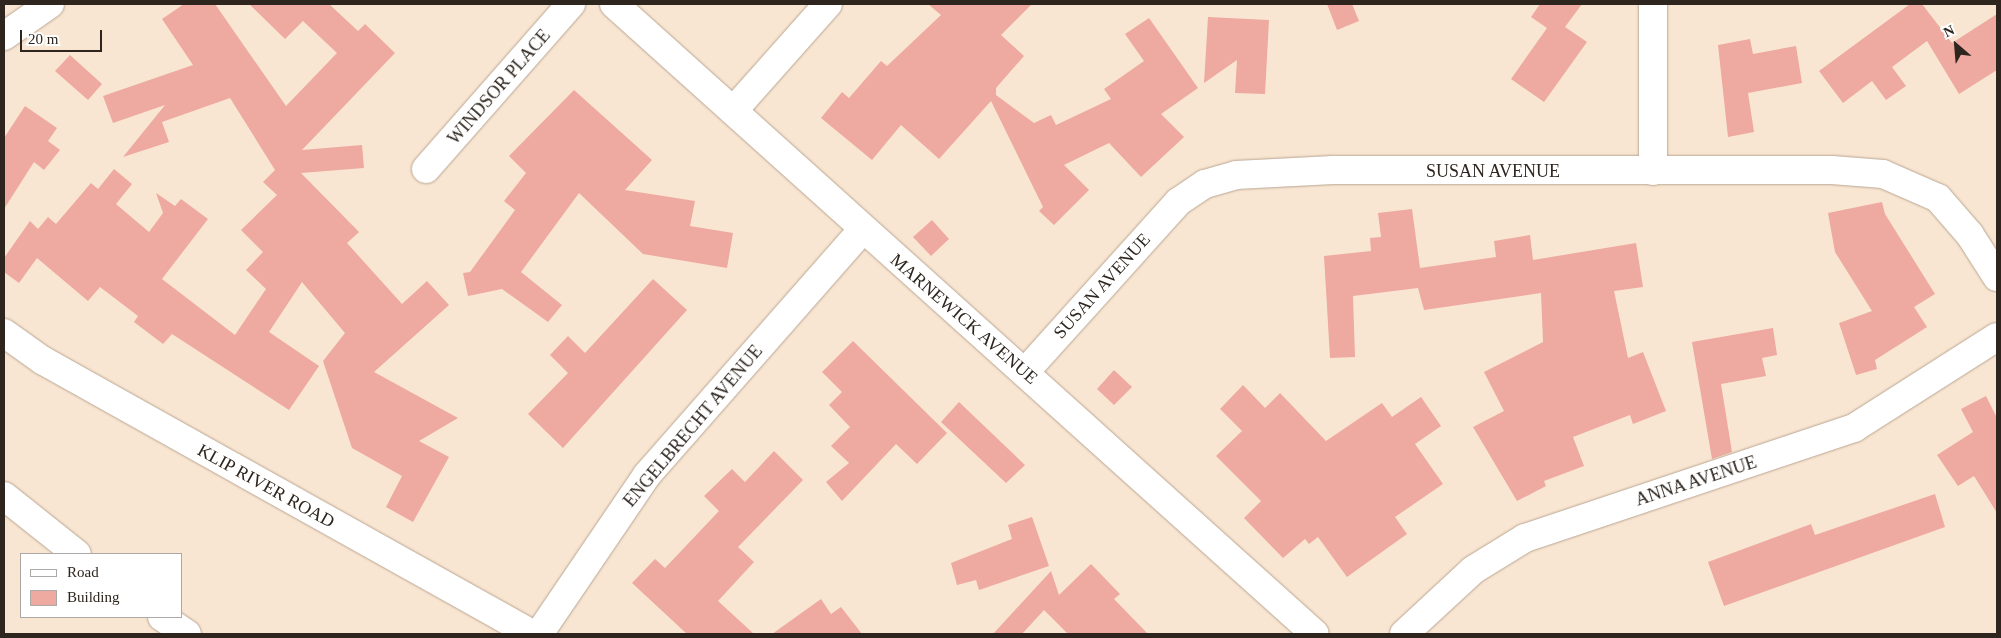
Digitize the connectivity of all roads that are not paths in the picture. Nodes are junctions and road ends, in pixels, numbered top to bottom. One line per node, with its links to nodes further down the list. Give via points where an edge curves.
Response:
1 (50, 4): 6 (street)
2 (571, 4): 8 (street, WINDSOR PLACE)
3 (614, 4): 7 (street, MARNEWICK AVENUE)
4 (828, 4): 7 (street)
5 (1653, 4): 9 (street)
6 (4, 36)
7 (733, 111): 10 (street, MARNEWICK AVENUE)
8 (426, 169)
9 (1653, 171): 11 (street, SUSAN AVENUE, via 1842,170 1901,179 1938,198 1953,213); 14 (street, SUSAN AVENUE, via 1333,170 1220,179 1178,202)
10 (862, 230): 14 (street, MARNEWICK AVENUE); 20 (street, ENGELBRECHT AVENUE, via 647,475)
11 (1997, 277)
12 (4, 333): 19 (street, KLIP RIVER ROAD, via 42,360)
13 (1997, 337): 22 (street, ANNA AVENUE, via 1854,428 1517,542 1472,570)
14 (1024, 372): 21 (street, MARNEWICK AVENUE)
15 (4, 496): 16 (street)
16 (76, 553)
17 (163, 618): 18 (street)
18 (187, 634)
19 (532, 634)
20 (539, 634)
21 (1315, 634)
22 (1404, 634)

